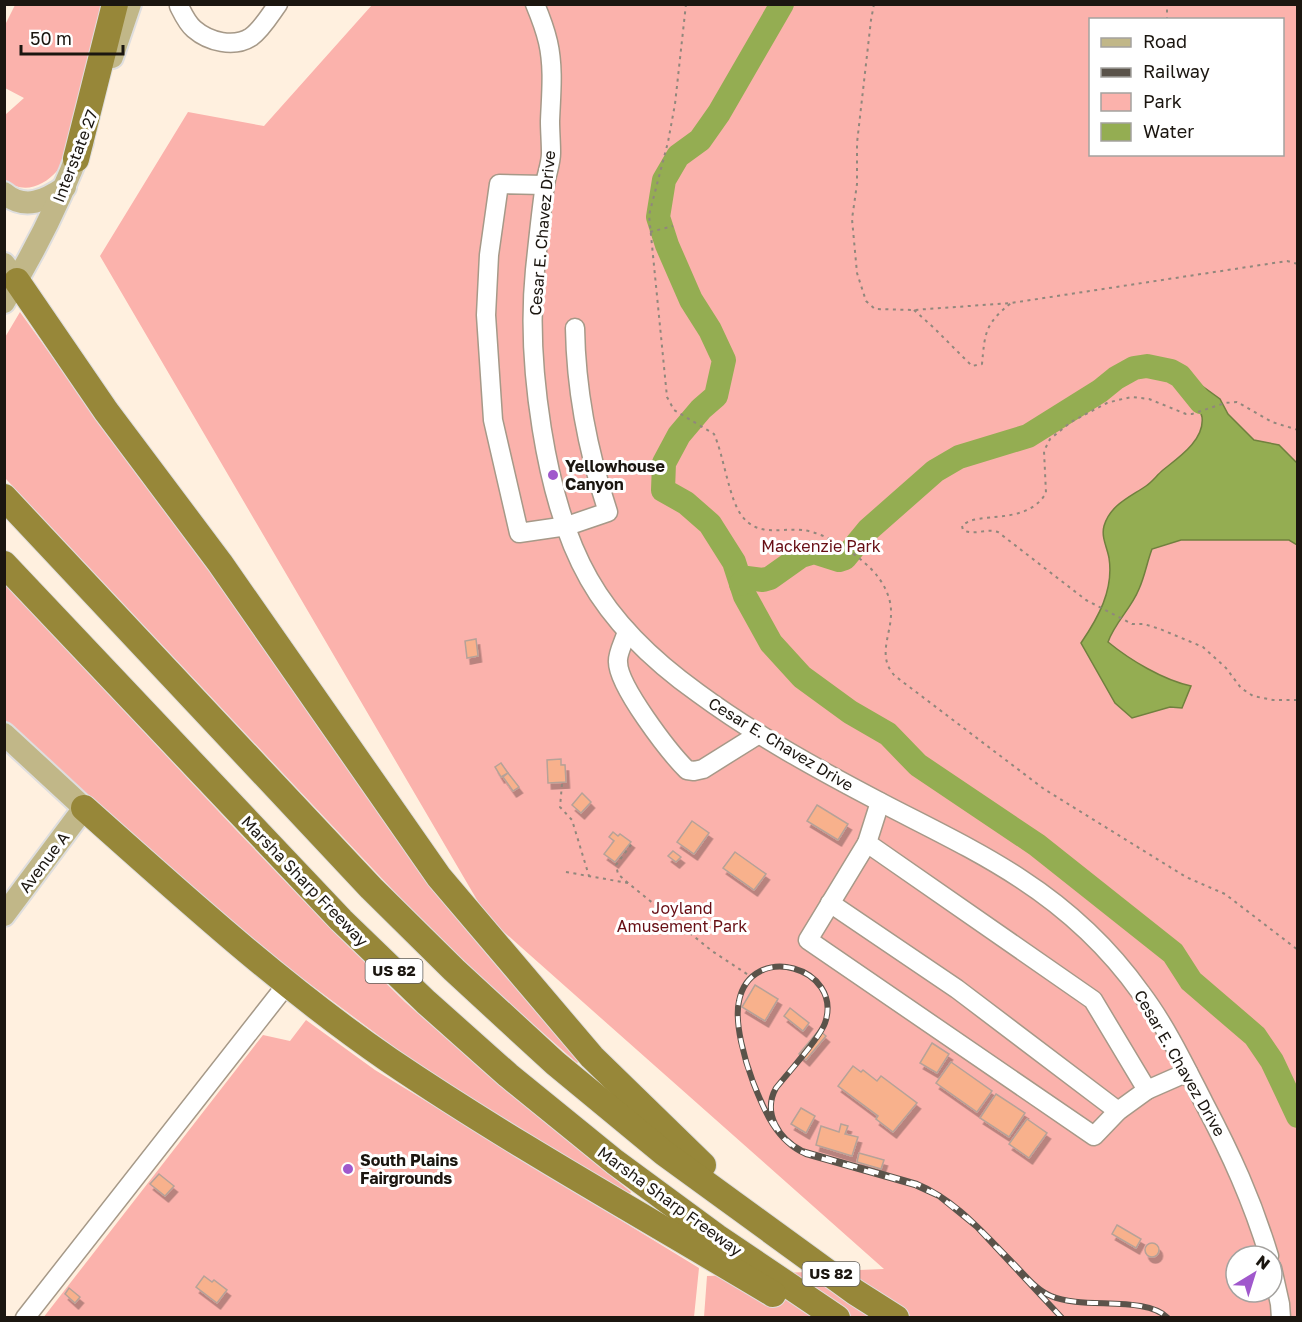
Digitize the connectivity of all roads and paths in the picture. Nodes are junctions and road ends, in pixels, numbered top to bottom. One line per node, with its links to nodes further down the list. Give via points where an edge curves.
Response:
1 (115, 4): 8 (highway)
2 (130, 4): 8 (main road, Interstate 27)
3 (278, 4): 7 (street, via 249,38 227,43 192,28)
4 (535, 4): 9 (street, Cesar E. Chavez Drive, via 548,40 552,79 551,156)
5 (687, 4): 13 (path, via 675,104 650,206)
6 (874, 4): 17 (path, via 857,143 854,255 863,294 870,306)
7 (179, 6)
8 (76, 159): 10 (main road, Interstate 27)
9 (545, 185): 21 (street, Cesar E. Chavez Drive, via 535,276 536,374 546,454); 21 (street, via 499,184 486,315 493,420 519,533)
10 (65, 187): 11 (main road, via 48,199 35,202); 15 (main road, Interstate 27, via 38,243)
11 (4, 193)
12 (673, 226): 13 (path)
13 (650, 232): 37 (path, via 667,397 671,408 714,434 738,509 748,523 762,530 810,532 837,543 861,560 877,575 891,604 886,661 895,676 1044,789 1186,877 1225,894)
14 (1298, 264): 16 (path, via 1280,262)
15 (9, 282): 43 (highway, via 220,562 439,877 592,1056)
16 (1011, 303): 17 (path); 17 (path, via 993,318 986,331 982,364 972,366)
17 (914, 310)
18 (575, 328): 21 (street, via 585,431 608,512)
19 (1298, 430): 24 (path, via 1272,422 1232,401 1186,414 1141,398 1107,403 1071,422 1050,439 1044,451 1046,493 1036,505 1004,517 968,521 962,526 967,532 998,532 1086,600 1124,620 1160,629 1203,647 1253,696)
20 (4, 496): 43 (highway, US 82, via 371,888 454,970 555,1063 646,1138)
21 (567, 526): 23 (street, Cesar E. Chavez Drive, via 589,580)
22 (4, 564): 47 (highway, Marsha Sharp Freeway / US 82, via 341,920 434,1010 615,1162 717,1237)
23 (627, 631): 26 (street, Cesar E. Chavez Drive, via 679,680); 26 (street, via 618,662 627,689 648,723 687,770 703,769)
24 (1298, 700)
25 (4, 734): 29 (main road)
26 (759, 734): 28 (street, Cesar E. Chavez Drive)
27 (562, 784): 33 (path, via 560,807 572,820)
28 (880, 802): 31 (street); 40 (street, Cesar E. Chavez Drive, via 997,864 1072,917 1143,995)
29 (84, 808): 36 (main road, Avenue A); 39 (highway)
30 (633, 842): 34 (path, via 616,865 618,874)
31 (867, 843): 35 (street); 41 (street, via 1093,1000)
32 (566, 872): 33 (path)
33 (589, 876): 34 (path)
34 (628, 883): 38 (path, via 711,951)
35 (830, 903): 42 (street, via 957,989); 42 (street, via 808,940 1094,1136)
36 (4, 915)
37 (1298, 950)
38 (753, 978)
39 (286, 984): 45 (street); 46 (highway, via 388,1059 470,1112)
40 (1188, 1071): 41 (street); 44 (street, Cesar E. Chavez Drive, via 1245,1184)
41 (1147, 1090): 42 (street)
42 (1118, 1110)
43 (768, 1228): 48 (highway, US 82)
44 (1265, 1244)
45 (25, 1317)
46 (818, 1317)
47 (837, 1317)
48 (896, 1317)

